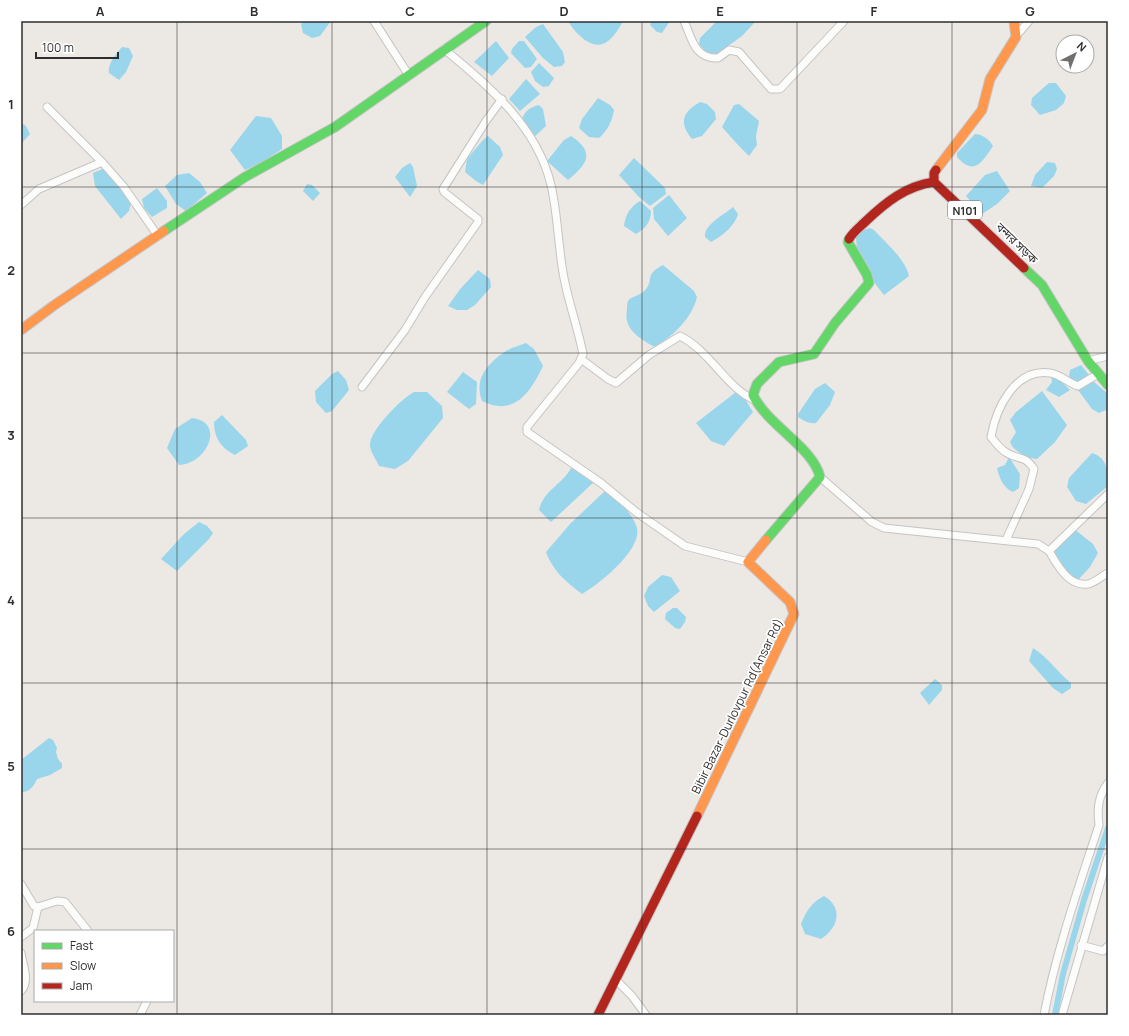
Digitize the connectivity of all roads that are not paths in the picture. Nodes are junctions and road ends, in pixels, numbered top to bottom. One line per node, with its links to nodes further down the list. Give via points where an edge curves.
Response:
1 (374, 21): 9 (street)
2 (486, 21): 8 (main road)
3 (684, 21): 4 (street, via 694,46 705,57 718,58 729,50 739,52 771,89 776,90 780,89)
4 (844, 21)
5 (1014, 21): 7 (main road)
6 (1029, 21): 7 (street)
7 (1016, 36): 13 (main road, via 990,79 982,110 934,172)
8 (444, 49): 9 (main road); 10 (street)
9 (408, 74): 15 (main road, via 335,126 245,177)
10 (502, 99): 18 (street, via 528,134 551,184 564,278 582,350); 22 (street, via 443,189 478,219 478,222 405,330)
11 (47, 107): 12 (street)
12 (102, 162): 14 (street, via 39,189); 15 (street, via 124,187)
13 (934, 182): 19 (main road, বন্দর সড়ক / N101, via 1042,285); 23 (main road, via 921,183 901,191 852,234 848,242 869,283 834,323 814,354 779,362 758,384 753,394)
14 (21, 205)
15 (158, 236): 16 (main road)
16 (21, 330)
17 (1108, 356): 19 (street)
18 (581, 359): 23 (street, via 616,383 649,355 680,336 711,360 738,391); 28 (street, via 527,427 527,432 685,546)
19 (1088, 360): 20 (main road, বন্দর সড়ক / N101)
20 (1098, 374): 21 (main road, বন্দর সড়ক / N101); 26 (street, via 1078,386 1052,373 1037,372 1022,378 1001,405 991,437 1008,454 1025,458 1034,469 1029,489)
21 (1108, 385)
22 (362, 387)
23 (754, 400): 24 (main road, via 768,419 819,467)
24 (820, 477): 26 (street, via 872,522 884,528); 28 (main road)
25 (1108, 494): 27 (street)
26 (1006, 540): 27 (street, via 1038,544)
27 (1049, 551): 29 (street, via 1072,581 1088,584)
28 (748, 562): 39 (main road, Bibir Bazar-Durlovpur Rd(Ansar Rd), via 790,602 794,614)
29 (1108, 573)
30 (1108, 783): 45 (street, via 1097,807 1099,825 1065,933)
31 (1108, 857): 36 (street)
32 (21, 884): 33 (street, via 34,906)
33 (38, 907): 34 (street, via 62,900); 35 (street, via 33,928)
34 (87, 930)
35 (21, 937)
36 (1081, 945): 37 (street, via 1103,951); 46 (street)
37 (1108, 946)
38 (21, 953): 40 (street, via 26,978 25,987)
39 (615, 979): 43 (main road, Bibir Bazar-Durlovpur Rd(Ansar Rd)); 44 (street)
40 (21, 991)
41 (146, 1002): 42 (street)
42 (140, 1015)
43 (598, 1015)
44 (646, 1015)
45 (1044, 1015)
46 (1062, 1015)

